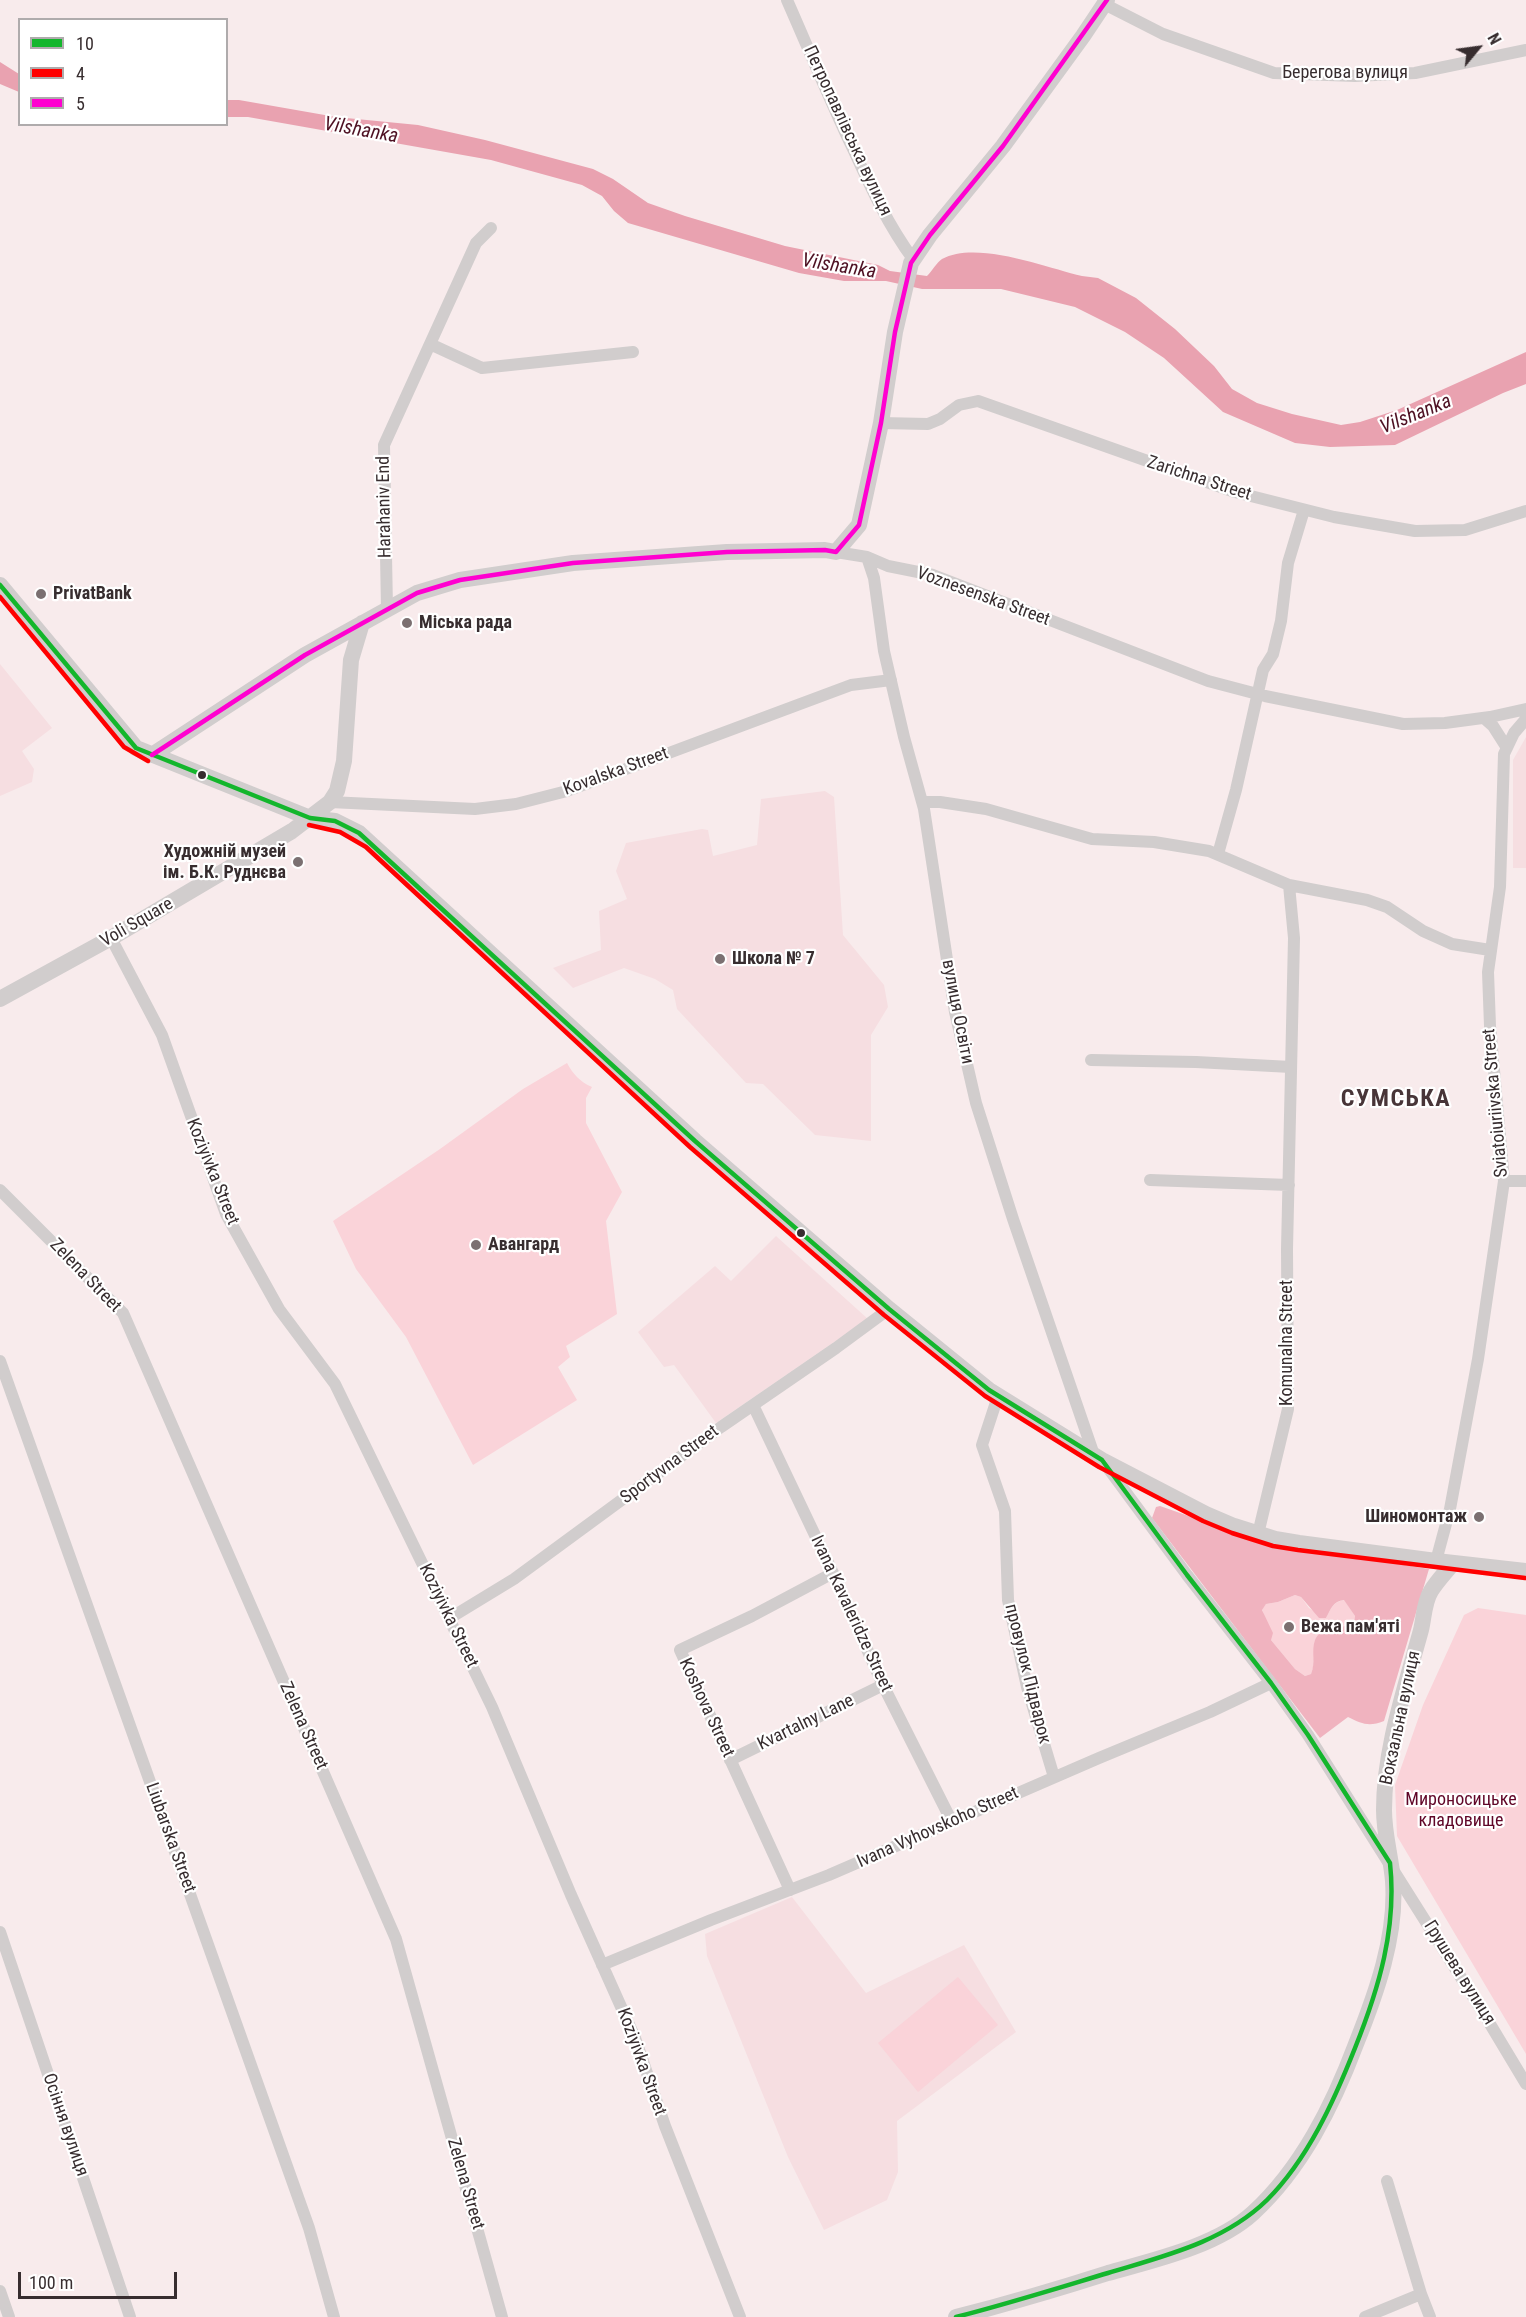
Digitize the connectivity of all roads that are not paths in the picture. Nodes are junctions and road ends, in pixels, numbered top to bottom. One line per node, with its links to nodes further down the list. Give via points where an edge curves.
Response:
1 (787, 0): 5 (street, Петропавлівська вулиця, via 879,204)
2 (1106, 2): 3 (street, Берегова вулиця, via 1163,34 1274,73 1415,73); 5 (main road, via 1010,137)
3 (1526, 50)
4 (491, 228): 6 (street, Harahaniv End, via 476,243)
5 (912, 261): 8 (main road)
6 (430, 344): 7 (street, via 482,368); 14 (street, Harahaniv End, via 384,445)
7 (633, 352)
8 (881, 423): 9 (street, Zarichna Street, via 928,424 959,405 978,401 1235,492); 11 (main road, via 859,525)
9 (1304, 510): 10 (street, Zarichna Street, via 1415,531 1465,530); 17 (street, via 1288,563 1274,654 1263,670)
10 (1526, 511)
11 (836, 552): 12 (street, Voznesenska Street); 14 (main road, Voznesenska Street, via 727,552 562,565 460,580 417,593)
12 (867, 557): 16 (street, вулиця Освіти); 17 (street, Voznesenska Street, via 888,566 933,575 1208,681)
13 (0, 585): 22 (main road, via 130,742)
14 (387, 609): 15 (main road, Voznesenska Street)
15 (362, 623): 22 (main road, Voznesenska Street, via 305,655); 23 (main road, via 351,660 344,761 337,791)
16 (891, 680): 23 (street, Kovalska Street, via 851,685 567,791 516,804 475,809); 24 (street, вулиця Освіти)
17 (1257, 694): 19 (street, Voznesenska Street, via 1403,724); 26 (street)
18 (1526, 708): 19 (street, Voznesenska Street)
19 (1484, 718): 21 (street)
20 (1526, 719): 21 (street, Sviatoiuriivska Street)
21 (1507, 748): 29 (street, Sviatoiuriivska Street, via 1500,887)
22 (152, 755): 25 (main road)
23 (330, 802): 25 (main road, Voli Square)
24 (922, 802): 26 (street, via 986,809 1092,838 1154,842); 42 (street, вулиця Освіти, via 956,1012 976,1103)
25 (310, 818): 28 (main road, Voli Square); 38 (main road, via 335,821 371,841 695,1141)
26 (1218, 854): 27 (street)
27 (1289, 885): 29 (street, via 1367,900 1452,944); 32 (street, Komunalna Street, via 1294,938)
28 (111, 938): 30 (main road, Voli Square); 47 (street, Koziyivka Street, via 162,1035 226,1214 279,1309 335,1384)
29 (1490, 950): 34 (street, Sviatoiuriivska Street, via 1490,1026)
30 (0, 999)
31 (1091, 1060): 32 (street)
32 (1291, 1067): 36 (street, Komunalna Street)
33 (1150, 1180): 36 (street)
34 (1504, 1181): 35 (street); 44 (street, Sviatoiuriivska Street)
35 (1526, 1181)
36 (1289, 1185): 43 (street, Komunalna Street, via 1288,1409)
37 (0, 1190): 64 (street, Zelena Street, via 123,1313 396,1939)
38 (889, 1309): 40 (main road); 41 (street, Sportyvna Street)
39 (0, 1361): 63 (street, Liubarska Street, via 305,2216)
40 (998, 1396): 42 (main road); 51 (street, провулок Підварок, via 982,1446 1005,1511 1008,1600 1027,1687)
41 (753, 1405): 46 (street, Ivana Kavaleridze Street); 47 (street, Sportyvna Street, via 514,1579)
42 (1098, 1458): 43 (main road, via 1206,1514); 48 (street, вулиця Освіти)
43 (1258, 1534): 44 (main road)
44 (1444, 1562): 45 (main road); 53 (main road, Вокзальна вулиця, via 1430,1593 1393,1739 1384,1811)
45 (1526, 1571)
46 (833, 1573): 49 (street, Ivana Kavaleridze Street); 50 (street, Koshova Street, via 680,1650)
47 (450, 1618): 56 (street, Koziyivka Street)
48 (1271, 1683): 51 (street, Ivana Vyhovskoho Street); 53 (street, Грушева вулиця)
49 (883, 1685): 50 (street, Kvartalny Lane); 52 (street, Ivana Kavaleridze Street)
50 (730, 1761): 54 (street, Koshova Street)
51 (1054, 1777): 52 (street, Ivana Vyhovskoho Street)
52 (952, 1822): 54 (street, Ivana Vyhovskoho Street)
53 (1390, 1863): 57 (street, Грушева вулиця); 66 (main road, Вокзальна вулиця, via 1393,1881 1389,1936 1367,2018 1323,2119 1306,2148 1252,2214 1200,2243 1144,2263)
54 (790, 1890): 56 (street, Ivana Vyhovskoho Street)
55 (0, 1932): 62 (street, Осіння вулиця)
56 (602, 1965): 65 (street, Koziyivka Street, via 635,2038)
57 (1526, 2084)
58 (1387, 2181): 60 (street)
59 (0, 2291): 61 (street)
60 (1421, 2294): 67 (street); 68 (street)
61 (9, 2317)
62 (130, 2317)
63 (334, 2317)
64 (502, 2317)
65 (740, 2317)
66 (956, 2317)
67 (1365, 2317)
68 (1430, 2317)

